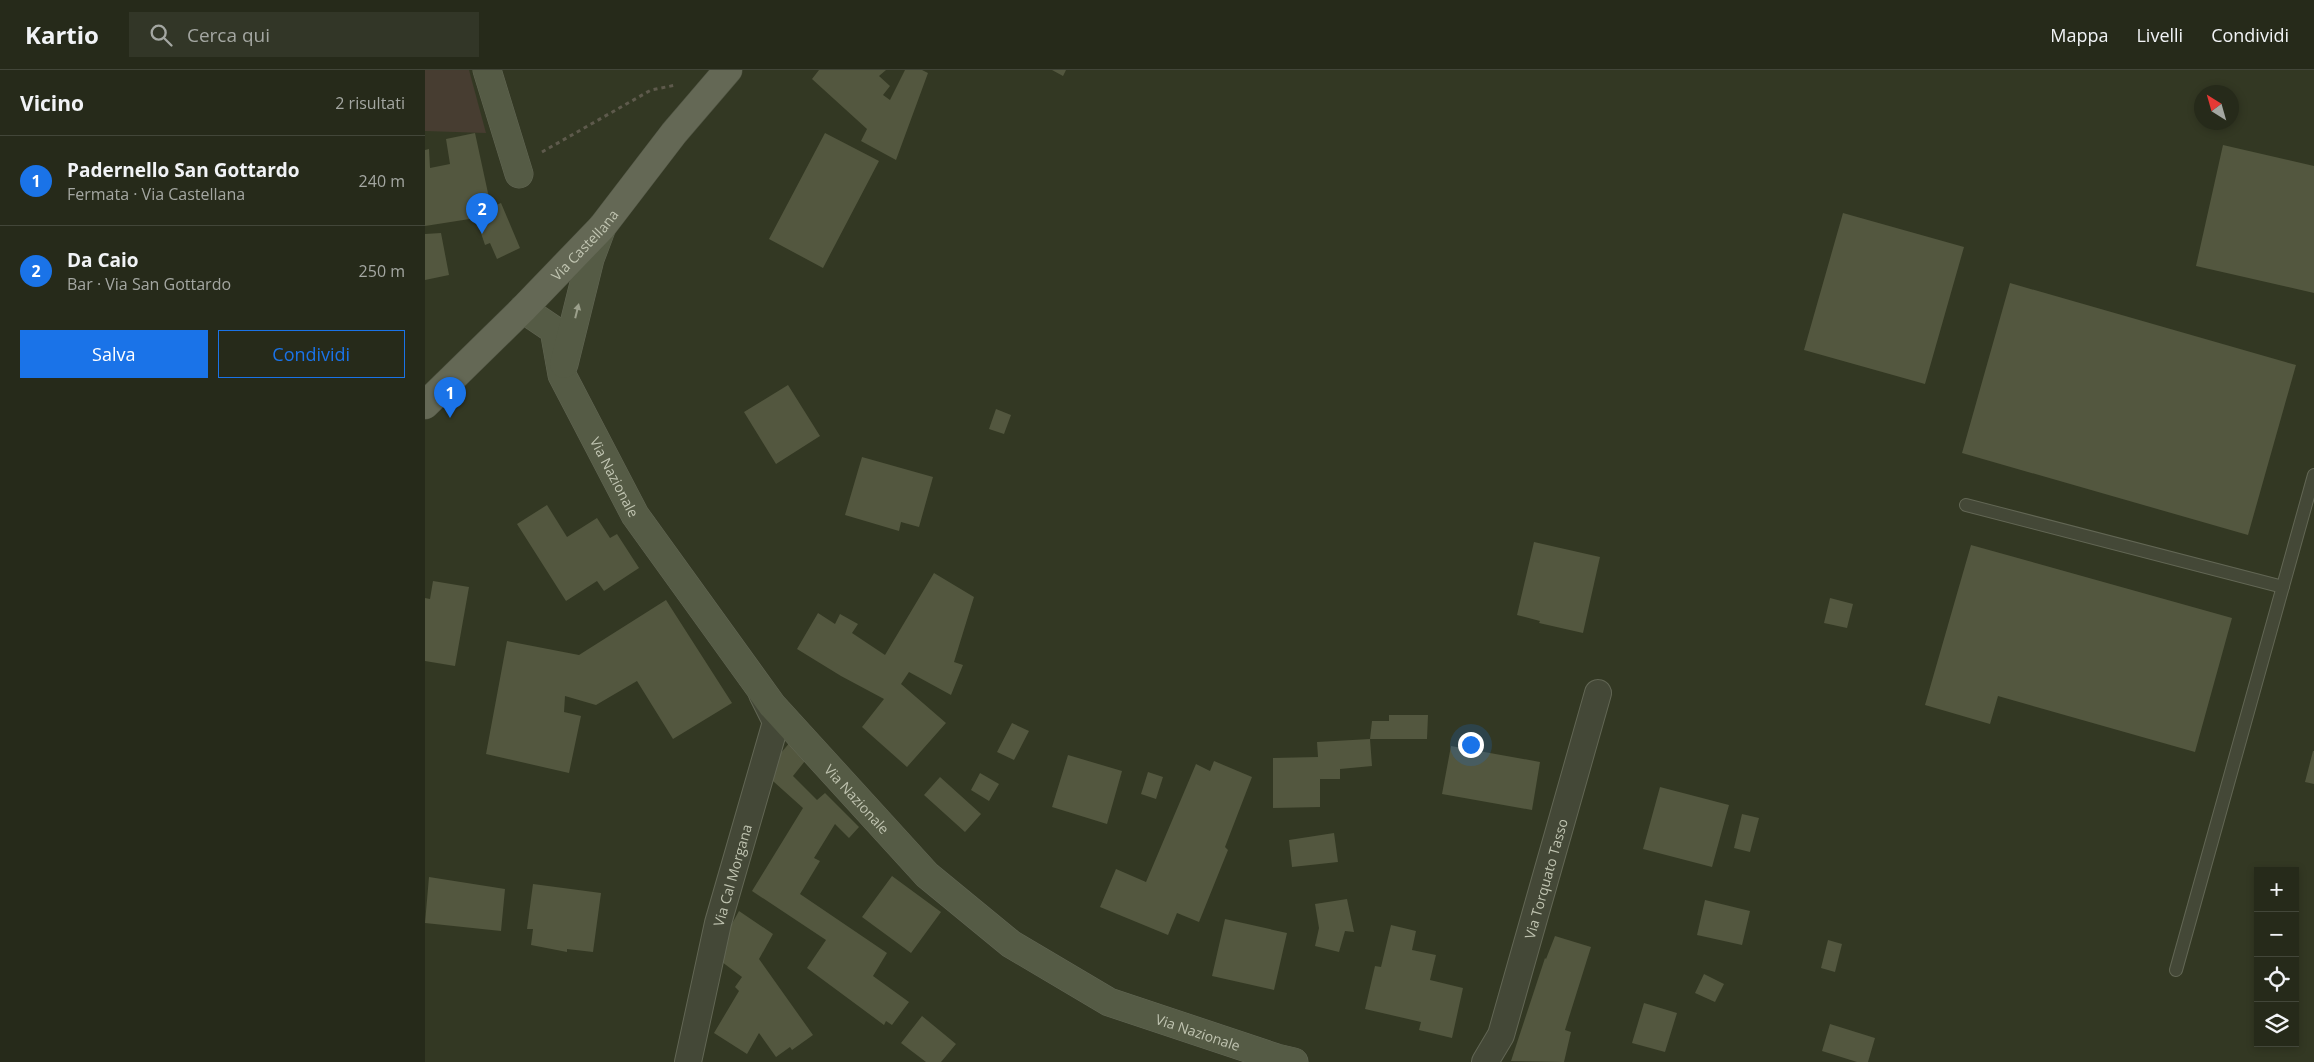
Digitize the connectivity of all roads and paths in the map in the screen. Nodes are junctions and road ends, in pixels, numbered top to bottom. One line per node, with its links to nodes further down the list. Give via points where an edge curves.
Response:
1 (487, 70): 4 (street)
2 (728, 70): 5 (main road, Via Castellana)
3 (679, 90): 4 (path, via 676,84 651,90)
4 (516, 165)
5 (602, 227): 6 (main road, Via Castellana); 7 (street, one-way to 5, via 590,259)
6 (523, 309): 7 (street, Via Nazionale, via 554,330); 8 (main road, Via Castellana)
7 (562, 375): 12 (street, Via Nazionale, via 635,515)
8 (425, 405)
9 (2314, 476): 11 (lane)
10 (1966, 505): 11 (lane)
11 (2283, 587): 14 (lane)
12 (761, 691): 15 (street, Via Cal Morgana, via 775,722 718,923); 16 (street, Via Nazionale, via 927,875 1011,944 1109,1002)
13 (1598, 692): 17 (street, Via Torquato Tasso, via 1501,1036)
14 (2176, 970)
15 (688, 1062)
16 (1294, 1062)
17 (1485, 1062)

